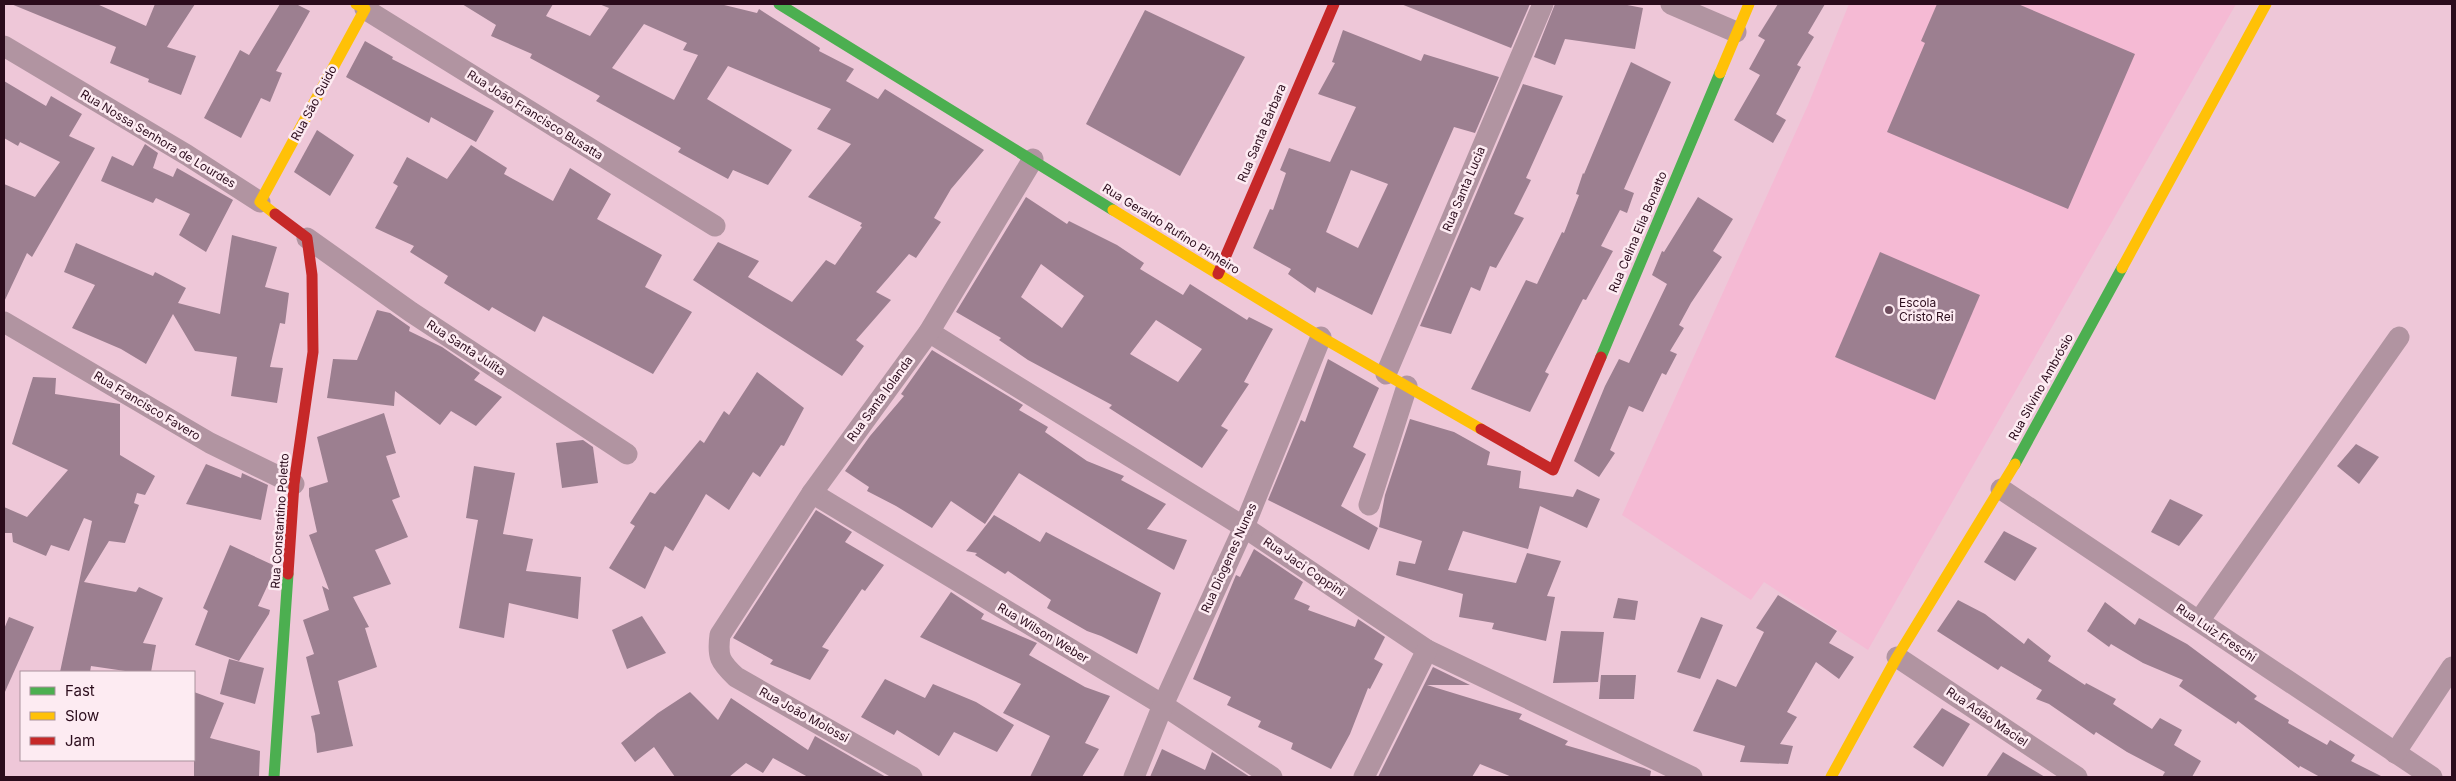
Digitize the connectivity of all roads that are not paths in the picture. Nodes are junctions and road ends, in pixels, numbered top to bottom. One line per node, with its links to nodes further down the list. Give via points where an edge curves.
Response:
1 (779, 4): 10 (street, Rua Geraldo Rufino Pinheiro)
2 (1334, 4): 14 (street, Rua Santa Bárbara)
3 (1543, 4): 19 (street, Rua Santa Lucia)
4 (1671, 4): 8 (street)
5 (1749, 4): 8 (street, Rua Celina Elia Bonatto)
6 (2266, 4): 24 (street, Rua Silvino Ambrósio)
7 (363, 5): 11 (street, Rua São Guido); 12 (street, Rua João Francisco Busatta)
8 (1736, 32): 22 (street, Rua Celina Elia Bonatto)
9 (4, 46): 11 (street, Rua Nossa Senhora de Lourdes)
10 (1033, 159): 14 (street, Rua Geraldo Rufino Pinheiro); 16 (street, Rua Santa Iolanda)
11 (260, 202): 13 (street, Rua Nossa Senhora de Lourdes)
12 (715, 226)
13 (308, 238): 21 (street, Rua Santa Julita, via 411,312); 23 (street, Rua Constantino Poletto, via 313,352)
14 (1218, 274): 17 (street, Rua Geraldo Rufino Pinheiro)
15 (4, 322): 23 (street, Rua Francisco Favero, via 210,443)
16 (929, 332): 25 (street, Rua Santa Iolanda); 27 (street, Rua Jaci Coppini)
17 (1321, 337): 19 (street, Rua Geraldo Rufino Pinheiro); 27 (street, Rua Diogenes Nunes)
18 (2398, 337): 28 (street)
19 (1386, 374): 20 (street, Rua Geraldo Rufino Pinheiro)
20 (1407, 386): 22 (street, Rua Geraldo Rufino Pinheiro); 26 (street)
21 (627, 454)
22 (1553, 470)
23 (294, 484): 35 (street, Rua Constantino Poletto)
24 (2001, 490): 28 (street, Rua Luiz Freschi); 31 (street, Rua Silvino Ambrósio)
25 (812, 493): 29 (street, Rua Santa Iolanda); 33 (street, Rua Wilson Weber)
26 (1369, 506)
27 (1244, 527): 30 (street, Rua Jaci Coppini); 33 (street, Rua Diogenes Nunes)
28 (2199, 621): 34 (street, Rua Luiz Freschi)
29 (720, 635): 36 (street, Rua João Molossi, via 718,652 724,665 736,677)
30 (1426, 650): 39 (street); 40 (street, Rua Jaci Coppini)
31 (1897, 657): 41 (street, Rua Silvino Ambrósio); 42 (street, Rua Adão Maciel)
32 (2452, 667): 34 (street)
33 (1163, 705): 37 (street, Rua Diogenes Nunes); 38 (street, Rua Wilson Weber)
34 (2395, 752): 43 (street, Rua Luiz Freschi)
35 (274, 777)
36 (912, 777)
37 (1134, 777)
38 (1272, 777)
39 (1364, 777)
40 (1692, 777)
41 (1832, 777)
42 (2077, 777)
43 (2432, 777)

